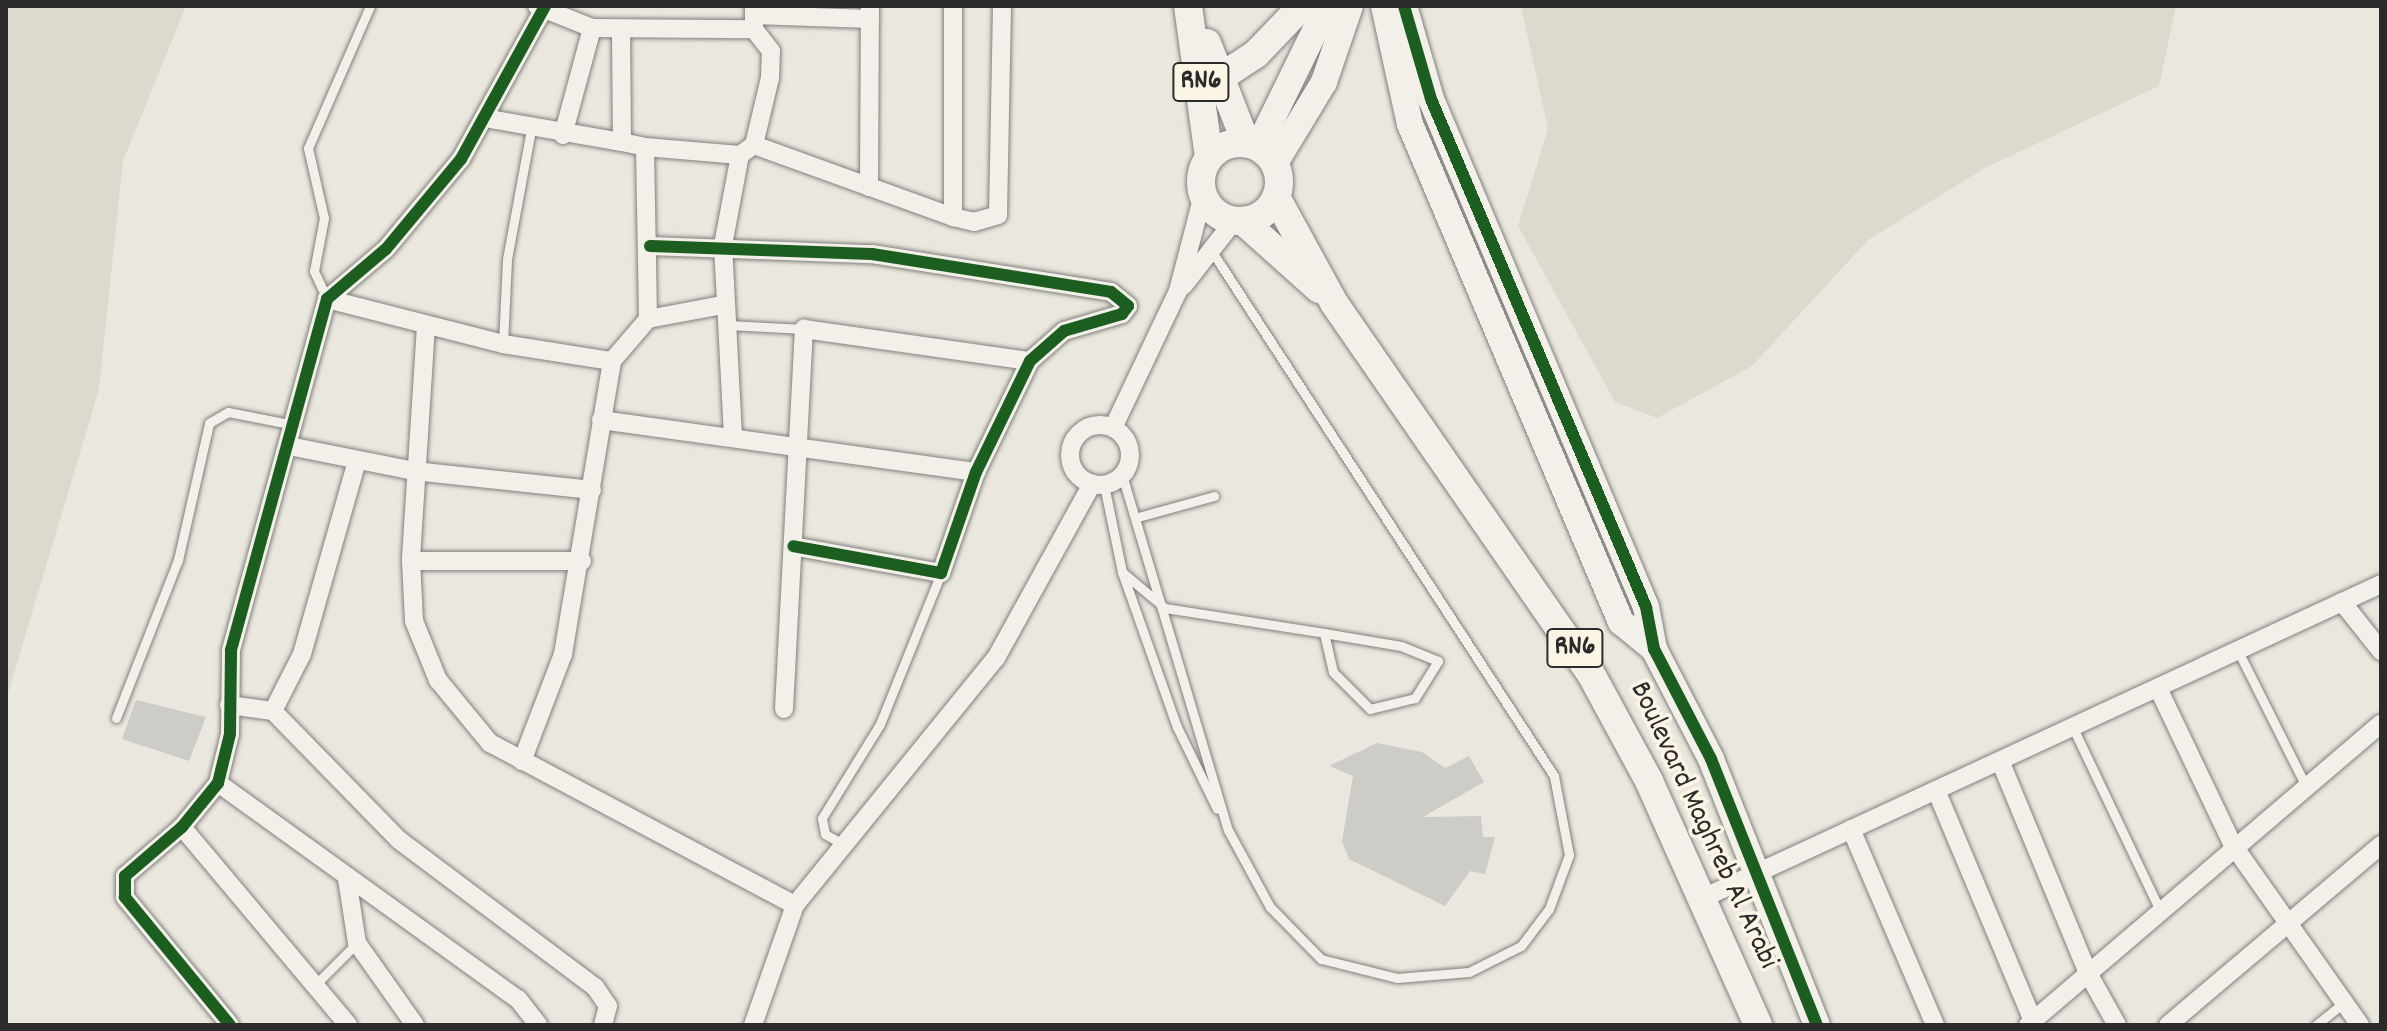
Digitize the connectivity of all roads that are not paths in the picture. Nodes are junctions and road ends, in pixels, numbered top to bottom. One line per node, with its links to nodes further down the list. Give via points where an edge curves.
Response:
1 (370, 6): 33 (lane, via 308,148 324,218 314,271)
2 (953, 6): 27 (street)
3 (1002, 6): 27 (street, via 1004,201 986,222)
4 (1190, 6): 15 (main road, RN6); 23 (main road, RN6)
5 (1302, 6): 15 (main road, via 1256,54)
6 (1327, 6): 22 (street)
7 (1350, 6): 22 (street, via 1324,82)
8 (1384, 6): 66 (street, via 1395,77 1416,139 1621,622)
9 (1404, 6): 66 (street, via 1431,99 1646,607)
10 (542, 7): 13 (street); 16 (street)
11 (870, 13): 12 (street); 24 (street)
12 (754, 17): 14 (street); 21 (street, via 771,51)
13 (592, 28): 14 (street); 18 (street)
14 (621, 31): 19 (street)
15 (1221, 77): 22 (main road, RN6)
16 (490, 119): 17 (street); 33 (street, via 421,211)
17 (531, 130): 18 (street); 40 (lane, via 507,259)
18 (563, 135): 19 (street)
19 (622, 142): 20 (street)
20 (645, 147): 21 (street); 30 (street)
21 (747, 150): 24 (street); 29 (street)
22 (1259, 151): 23 (main road, RN6); 26 (main road, RN6)
23 (1209, 158): 25 (main road, RN6)
24 (869, 187): 27 (street)
25 (1203, 195): 28 (main road, RN6); 32 (street)
26 (1276, 197): 28 (main road); 34 (main road, Boulevard Maghreb Al Arabi / RN6)
27 (953, 217)
28 (1238, 221): 31 (street); 34 (main road, Boulevard Maghreb Al Arabi / RN6)
29 (723, 245): 30 (street); 35 (street); 42 (street, via 872,254 1123,297 1128,306 1122,314 1064,331)
30 (650, 246): 36 (street)
31 (1211, 250): 32 (street); 83 (lane, via 1554,776 1569,855 1549,909 1521,946 1469,972 1397,978 1321,959 1270,907)
32 (1178, 291): 45 (street)
33 (327, 299): 38 (street); 44 (street)
34 (1334, 303): 89 (main road, Boulevard Maghreb Al Arabi / RN6, via 1583,662)
35 (722, 305): 36 (street); 37 (street)
36 (648, 319): 41 (street)
37 (724, 325): 39 (lane); 46 (street)
38 (426, 326): 40 (street); 50 (street)
39 (804, 329): 42 (street); 47 (street)
40 (503, 344): 41 (street)
41 (612, 361): 43 (street)
42 (1030, 361): 51 (street)
43 (601, 420): 46 (street); 54 (street)
44 (294, 425): 48 (street); 73 (lane, via 228,412 209,423 178,560)
45 (1113, 428): 52 (street, via 1130,454); 53 (street, via 1084,429 1072,444 1076,472)
46 (733, 436): 47 (street)
47 (797, 444): 51 (street); 57 (street)
48 (289, 446): 49 (street); 70 (street, via 236,627)
49 (357, 461): 50 (street); 72 (street, via 302,654)
50 (414, 471): 54 (street); 58 (street)
51 (976, 472): 61 (street)
52 (1122, 475): 53 (street); 56 (lane)
53 (1098, 484): 60 (lane); 84 (street, via 996,658)
54 (592, 490): 59 (street)
55 (1214, 496): 56 (lane)
56 (1138, 517): 64 (lane)
57 (793, 546): 61 (street); 71 (street)
58 (411, 561): 59 (street); 76 (street, via 421,651 458,710 490,743)
59 (582, 561): 76 (street, via 555,682)
60 (1122, 572): 64 (lane); 83 (lane, via 1177,727)
61 (941, 573): 84 (lane, via 880,724 822,818 825,834)
62 (2381, 584): 63 (street)
63 (2342, 602): 67 (street); 68 (street)
64 (1165, 608): 65 (lane); 83 (lane)
65 (1324, 633): 65 (lane, via 1333,672 1370,709 1415,698 1438,661 1401,646)
66 (1654, 649): 87 (street, via 1711,759)
67 (2238, 651): 69 (street); 79 (lane)
68 (2381, 651)
69 (2158, 688): 75 (street); 85 (street)
70 (229, 705): 72 (street); 78 (street)
71 (784, 709)
72 (273, 711): 102 (street, via 399,840 595,987 608,1006)
73 (116, 718)
74 (2381, 724): 79 (street)
75 (2073, 728): 77 (street); 91 (lane)
76 (522, 761): 90 (street)
77 (2001, 763): 80 (street); 94 (street)
78 (218, 783): 81 (street); 88 (street)
79 (2306, 786): 85 (street)
80 (1936, 790): 82 (street); 97 (street)
81 (182, 827): 95 (street); 98 (street, via 125,876 122,887)
82 (1851, 829): 87 (street); 106 (street)
83 (1228, 830)
84 (841, 843): 90 (street)
85 (2233, 845): 91 (street); 92 (street)
86 (2381, 845): 92 (street)
87 (1756, 874): 89 (street); 105 (street)
88 (347, 879): 93 (street); 101 (street, via 518,999)
89 (1703, 898): 104 (main road, Boulevard Maghreb Al Arabi / RN6)
90 (795, 905): 103 (street)
91 (2160, 910): 94 (street)
92 (2284, 926): 96 (street); 108 (street)
93 (357, 943): 95 (lane); 100 (street)
94 (2089, 975): 97 (street); 107 (street)
95 (314, 986): 99 (street)
96 (2343, 1003): 109 (lane); 110 (street)
97 (2030, 1023)
98 (230, 1025)
99 (348, 1025)
100 (415, 1025)
101 (538, 1025)
102 (603, 1025)
103 (753, 1025)
104 (1758, 1025)
105 (1817, 1025)
106 (1935, 1025)
107 (2117, 1025)
108 (2168, 1025)
109 (2316, 1025)
110 (2360, 1025)

